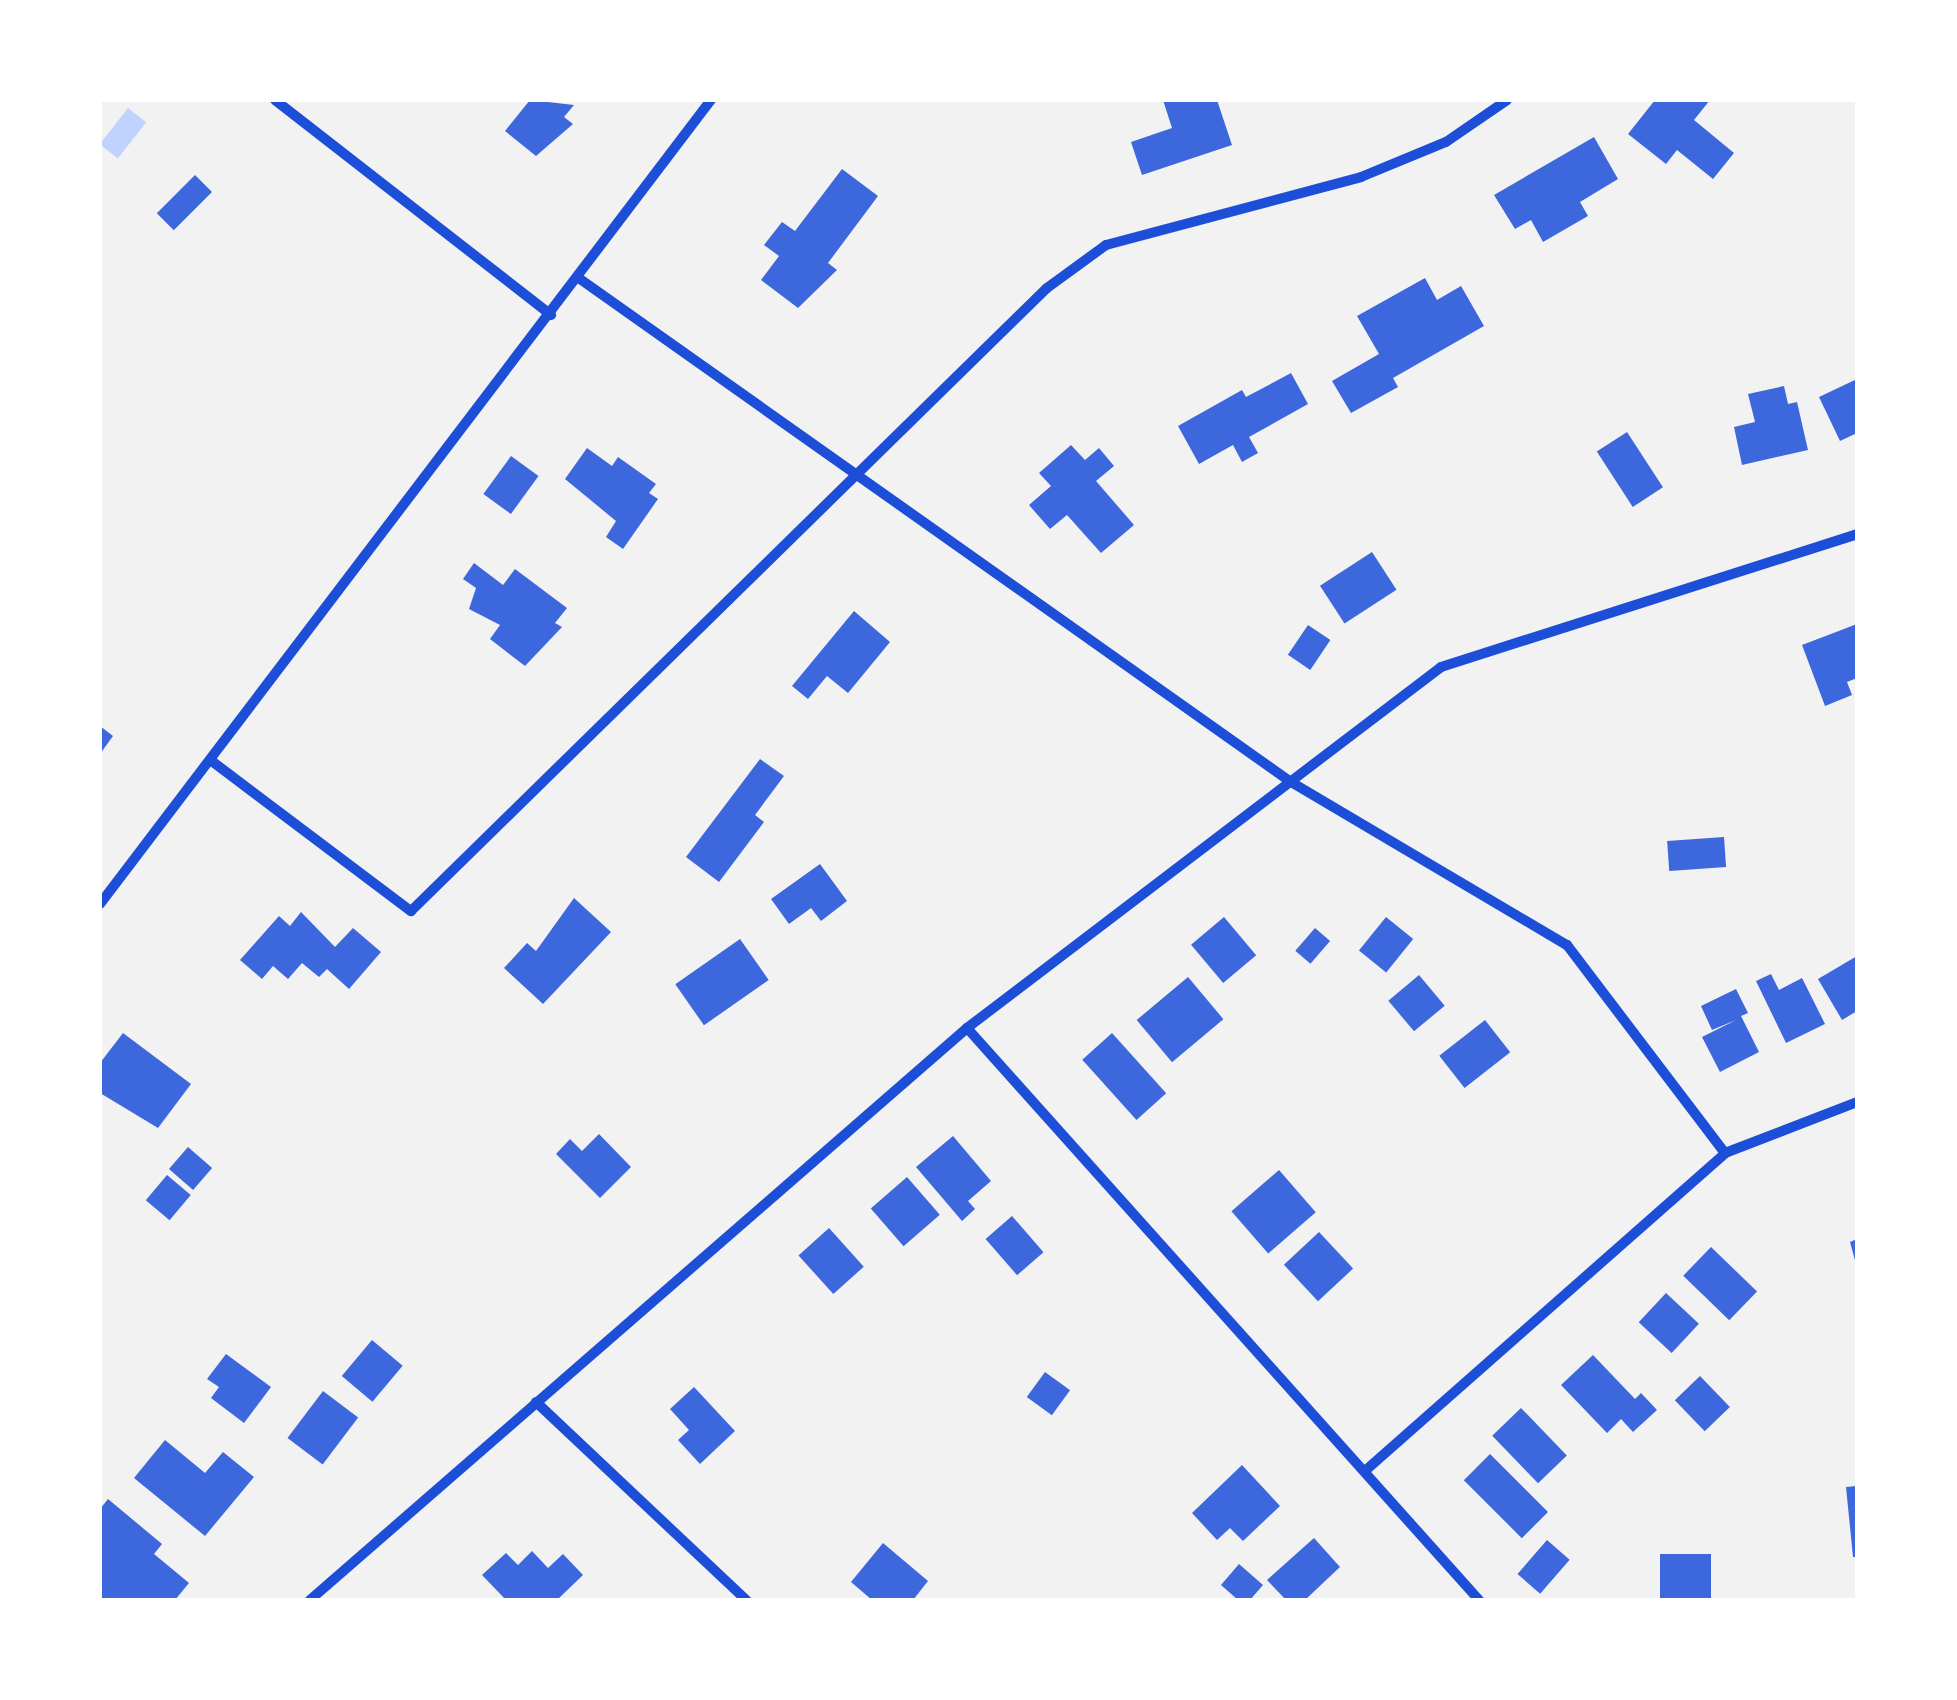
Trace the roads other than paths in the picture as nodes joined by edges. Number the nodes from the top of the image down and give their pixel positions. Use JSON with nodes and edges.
{"nodes":[{"id":1,"x":275,"y":100,"type":"edge"},
{"id":2,"x":710,"y":100,"type":"edge"},
{"id":3,"x":1507,"y":100,"type":"edge"},
{"id":4,"x":580,"y":279,"type":"junction"},
{"id":5,"x":551,"y":314,"type":"junction"},
{"id":6,"x":856,"y":477,"type":"junction"},
{"id":7,"x":1857,"y":534,"type":"edge"},
{"id":8,"x":213,"y":762,"type":"junction"},
{"id":9,"x":1292,"y":782,"type":"junction"},
{"id":10,"x":100,"y":904,"type":"edge"},
{"id":11,"x":967,"y":1028,"type":"junction"},
{"id":12,"x":1857,"y":1102,"type":"edge"},
{"id":13,"x":1725,"y":1154,"type":"junction"},
{"id":14,"x":536,"y":1402,"type":"junction"},
{"id":15,"x":1366,"y":1470,"type":"junction"},
{"id":16,"x":310,"y":1600,"type":"edge"},
{"id":17,"x":746,"y":1600,"type":"edge"},
{"id":18,"x":1479,"y":1600,"type":"edge"}],
"edges":[{"from":1,"to":5,"type":"street"},
{"from":2,"to":4,"type":"street"},
{"from":3,"to":6,"type":"street"},
{"from":4,"to":5,"type":"street"},
{"from":4,"to":6,"type":"street"},
{"from":5,"to":8,"type":"street"},
{"from":6,"to":8,"type":"street"},
{"from":6,"to":9,"type":"street"},
{"from":7,"to":9,"type":"street"},
{"from":8,"to":10,"type":"street"},
{"from":9,"to":11,"type":"street"},
{"from":9,"to":13,"type":"street"},
{"from":11,"to":14,"type":"street"},
{"from":11,"to":15,"type":"street"},
{"from":12,"to":13,"type":"street"},
{"from":13,"to":15,"type":"street"},
{"from":14,"to":16,"type":"street"},
{"from":14,"to":17,"type":"street"},
{"from":15,"to":18,"type":"street"}]}
